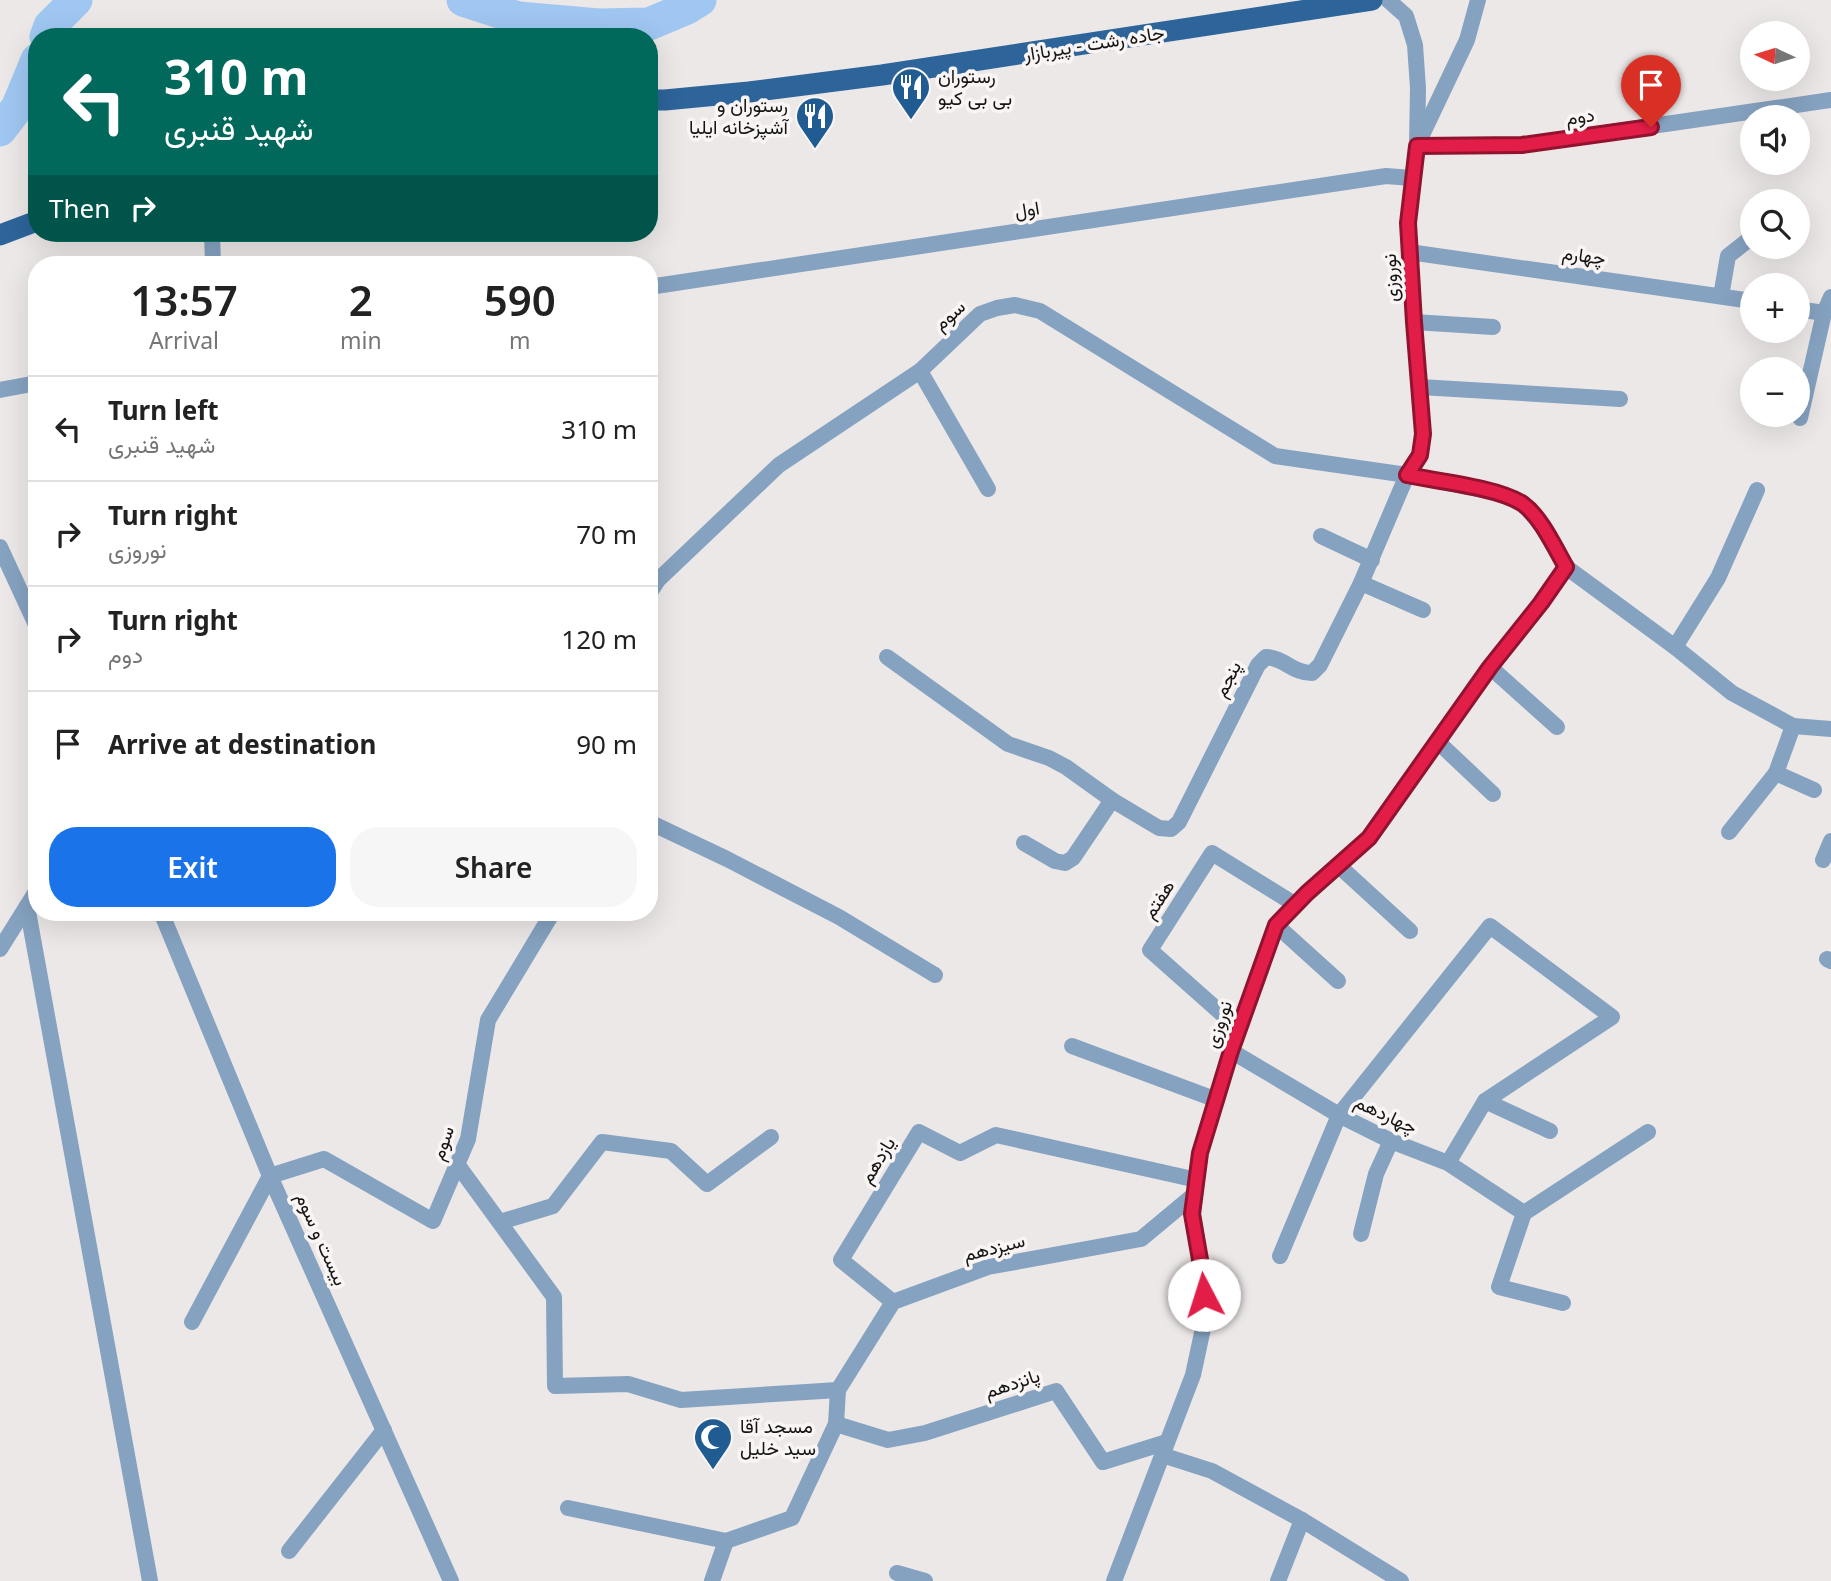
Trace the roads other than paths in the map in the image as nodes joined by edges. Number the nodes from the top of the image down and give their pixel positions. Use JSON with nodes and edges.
{"nodes":[{"id":1,"x":1372,"y":0,"type":"edge"},
{"id":2,"x":1388,"y":0,"type":"edge"},
{"id":3,"x":1478,"y":0,"type":"edge"},
{"id":4,"x":658,"y":100,"type":"edge"},
{"id":5,"x":1831,"y":100,"type":"edge"},
{"id":6,"x":1417,"y":146,"type":"junction"},
{"id":7,"x":1412,"y":178,"type":"junction"},
{"id":8,"x":28,"y":224,"type":"edge"},
{"id":9,"x":0,"y":235,"type":"edge"},
{"id":10,"x":1740,"y":246,"type":"edge"},
{"id":11,"x":1409,"y":253,"type":"junction"},
{"id":12,"x":658,"y":286,"type":"edge"},
{"id":13,"x":1721,"y":296,"type":"junction"},
{"id":14,"x":1831,"y":297,"type":"edge"},
{"id":15,"x":1740,"y":299,"type":"edge"},
{"id":16,"x":1810,"y":311,"type":"edge"},
{"id":17,"x":1824,"y":313,"type":"junction"},
{"id":18,"x":1414,"y":322,"type":"junction"},
{"id":19,"x":1493,"y":327,"type":"dead end"},
{"id":20,"x":920,"y":371,"type":"junction"},
{"id":21,"x":1810,"y":374,"type":"edge"},
{"id":22,"x":28,"y":385,"type":"edge"},
{"id":23,"x":1420,"y":387,"type":"junction"},
{"id":24,"x":0,"y":390,"type":"edge"},
{"id":25,"x":1620,"y":399,"type":"dead end"},
{"id":26,"x":1407,"y":475,"type":"junction"},
{"id":27,"x":988,"y":489,"type":"dead end"},
{"id":28,"x":1757,"y":490,"type":"dead end"},
{"id":29,"x":1321,"y":536,"type":"dead end"},
{"id":30,"x":0,"y":547,"type":"edge"},
{"id":31,"x":1372,"y":559,"type":"junction"},
{"id":32,"x":1566,"y":567,"type":"junction"},
{"id":33,"x":658,"y":580,"type":"edge"},
{"id":34,"x":1361,"y":583,"type":"junction"},
{"id":35,"x":28,"y":608,"type":"edge"},
{"id":36,"x":1423,"y":610,"type":"dead end"},
{"id":37,"x":1675,"y":647,"type":"junction"},
{"id":38,"x":887,"y":657,"type":"dead end"},
{"id":39,"x":1490,"y":667,"type":"junction"},
{"id":40,"x":1793,"y":726,"type":"junction"},
{"id":41,"x":1557,"y":727,"type":"dead end"},
{"id":42,"x":1831,"y":729,"type":"edge"},
{"id":43,"x":1438,"y":742,"type":"junction"},
{"id":44,"x":1776,"y":773,"type":"junction"},
{"id":45,"x":1814,"y":790,"type":"dead end"},
{"id":46,"x":1493,"y":794,"type":"dead end"},
{"id":47,"x":1112,"y":800,"type":"junction"},
{"id":48,"x":658,"y":826,"type":"edge"},
{"id":49,"x":1729,"y":832,"type":"dead end"},
{"id":50,"x":1831,"y":841,"type":"edge"},
{"id":51,"x":1024,"y":844,"type":"dead end"},
{"id":52,"x":1823,"y":860,"type":"dead end"},
{"id":53,"x":1339,"y":866,"type":"junction"},
{"id":54,"x":1296,"y":905,"type":"junction"},
{"id":55,"x":27,"y":906,"type":"joint"},
{"id":56,"x":28,"y":911,"type":"edge"},
{"id":57,"x":30,"y":921,"type":"edge"},
{"id":58,"x":165,"y":921,"type":"edge"},
{"id":59,"x":547,"y":921,"type":"edge"},
{"id":60,"x":1276,"y":925,"type":"junction"},
{"id":61,"x":1410,"y":931,"type":"dead end"},
{"id":62,"x":0,"y":949,"type":"edge"},
{"id":63,"x":935,"y":975,"type":"dead end"},
{"id":64,"x":1339,"y":981,"type":"dead end"},
{"id":65,"x":1239,"y":1029,"type":"junction"},
{"id":66,"x":1072,"y":1046,"type":"dead end"},
{"id":67,"x":1231,"y":1051,"type":"junction"},
{"id":68,"x":1217,"y":1100,"type":"junction"},
{"id":69,"x":1485,"y":1101,"type":"junction"},
{"id":70,"x":1339,"y":1115,"type":"junction"},
{"id":71,"x":1550,"y":1131,"type":"dead end"},
{"id":72,"x":1648,"y":1132,"type":"dead end"},
{"id":73,"x":771,"y":1137,"type":"dead end"},
{"id":74,"x":1391,"y":1141,"type":"junction"},
{"id":75,"x":1448,"y":1163,"type":"junction"},
{"id":76,"x":457,"y":1164,"type":"junction"},
{"id":77,"x":270,"y":1175,"type":"junction"},
{"id":78,"x":1196,"y":1187,"type":"junction"},
{"id":79,"x":1524,"y":1213,"type":"junction"},
{"id":80,"x":500,"y":1222,"type":"junction"},
{"id":81,"x":1361,"y":1234,"type":"dead end"},
{"id":82,"x":1280,"y":1256,"type":"dead end"},
{"id":83,"x":893,"y":1302,"type":"junction"},
{"id":84,"x":1563,"y":1303,"type":"dead end"},
{"id":85,"x":192,"y":1322,"type":"dead end"},
{"id":86,"x":838,"y":1390,"type":"junction"},
{"id":87,"x":835,"y":1424,"type":"junction"},
{"id":88,"x":384,"y":1430,"type":"junction"},
{"id":89,"x":1164,"y":1449,"type":"junction"},
{"id":90,"x":568,"y":1508,"type":"dead end"},
{"id":91,"x":1302,"y":1520,"type":"junction"},
{"id":92,"x":726,"y":1541,"type":"junction"},
{"id":93,"x":289,"y":1551,"type":"dead end"},
{"id":94,"x":897,"y":1573,"type":"dead end"},
{"id":95,"x":150,"y":1581,"type":"edge"},
{"id":96,"x":451,"y":1581,"type":"edge"},
{"id":97,"x":712,"y":1581,"type":"edge"},
{"id":98,"x":925,"y":1581,"type":"edge"},
{"id":99,"x":1114,"y":1581,"type":"edge"},
{"id":100,"x":1278,"y":1581,"type":"edge"},
{"id":101,"x":1401,"y":1581,"type":"edge"}],
"edges":[{"from":1,"to":4,"type":"main road","name":"جاده رشت - پیربازار"},
{"from":2,"to":6,"type":"street","name":"نوروزی"},
{"from":3,"to":6,"type":"street"},
{"from":5,"to":6,"type":"street","name":"دوم"},
{"from":6,"to":7,"type":"street","name":"نوروزی"},
{"from":7,"to":11,"type":"street","name":"نوروزی"},
{"from":7,"to":12,"type":"street","name":"اول"},
{"from":8,"to":9,"type":"main road"},
{"from":10,"to":13,"type":"street"},
{"from":11,"to":13,"type":"street","name":"چهارم"},
{"from":11,"to":18,"type":"street","name":"نوروزی"},
{"from":13,"to":15,"type":"street","name":"چهارم"},
{"from":14,"to":17,"type":"street"},
{"from":16,"to":17,"type":"street"},
{"from":17,"to":21,"type":"street"},
{"from":18,"to":19,"type":"street"},
{"from":18,"to":23,"type":"street","name":"نوروزی"},
{"from":20,"to":26,"type":"street","name":"سوم"},
{"from":20,"to":27,"type":"street"},
{"from":20,"to":33,"type":"street","name":"سوم"},
{"from":22,"to":24,"type":"street"},
{"from":23,"to":25,"type":"street"},
{"from":23,"to":26,"type":"street","name":"نوروزی"},
{"from":26,"to":31,"type":"street","name":"پنجم"},
{"from":26,"to":32,"type":"street","name":"سوم"},
{"from":28,"to":37,"type":"street"},
{"from":29,"to":31,"type":"street"},
{"from":30,"to":35,"type":"street"},
{"from":31,"to":34,"type":"street","name":"پنجم"},
{"from":32,"to":37,"type":"street"},
{"from":32,"to":39,"type":"street","name":"نوروزی"},
{"from":34,"to":36,"type":"street"},
{"from":34,"to":47,"type":"street","name":"پنجم"},
{"from":37,"to":40,"type":"street"},
{"from":38,"to":47,"type":"street"},
{"from":39,"to":41,"type":"street"},
{"from":39,"to":43,"type":"street","name":"نوروزی"},
{"from":40,"to":42,"type":"street"},
{"from":40,"to":44,"type":"street"},
{"from":43,"to":46,"type":"street"},
{"from":43,"to":53,"type":"street","name":"نوروزی"},
{"from":44,"to":45,"type":"street"},
{"from":44,"to":49,"type":"street"},
{"from":47,"to":51,"type":"street"},
{"from":48,"to":63,"type":"street"},
{"from":50,"to":52,"type":"street"},
{"from":53,"to":54,"type":"street","name":"نوروزی"},
{"from":53,"to":61,"type":"street"},
{"from":54,"to":60,"type":"street","name":"نوروزی"},
{"from":54,"to":65,"type":"street","name":"هفتم"},
{"from":55,"to":56,"type":"street"},
{"from":55,"to":62,"type":"street"},
{"from":57,"to":95,"type":"street"},
{"from":58,"to":77,"type":"street","name":"بیست و سوم"},
{"from":59,"to":76,"type":"street","name":"سوم"},
{"from":60,"to":64,"type":"street"},
{"from":60,"to":65,"type":"street","name":"نوروزی"},
{"from":65,"to":67,"type":"street","name":"نوروزی"},
{"from":66,"to":68,"type":"street"},
{"from":67,"to":68,"type":"street","name":"نوروزی"},
{"from":67,"to":70,"type":"street","name":"چهاردهم"},
{"from":68,"to":78,"type":"street","name":"نوروزی"},
{"from":69,"to":70,"type":"street"},
{"from":69,"to":71,"type":"street"},
{"from":69,"to":75,"type":"street"},
{"from":70,"to":74,"type":"street","name":"چهاردهم"},
{"from":70,"to":82,"type":"street"},
{"from":72,"to":79,"type":"street"},
{"from":73,"to":80,"type":"street"},
{"from":74,"to":75,"type":"street","name":"چهاردهم"},
{"from":74,"to":81,"type":"street"},
{"from":75,"to":79,"type":"street","name":"چهاردهم"},
{"from":76,"to":77,"type":"street","name":"سوم"},
{"from":76,"to":80,"type":"street"},
{"from":77,"to":85,"type":"street"},
{"from":77,"to":88,"type":"street","name":"بیست و سوم"},
{"from":78,"to":83,"type":"street","name":"سیزدهم"},
{"from":78,"to":83,"type":"street","name":"یازدهم"},
{"from":78,"to":89,"type":"street","name":"نوروزی"},
{"from":79,"to":84,"type":"street"},
{"from":80,"to":86,"type":"street"},
{"from":83,"to":86,"type":"street"},
{"from":86,"to":87,"type":"street"},
{"from":87,"to":89,"type":"street","name":"پانزدهم"},
{"from":87,"to":92,"type":"street"},
{"from":88,"to":93,"type":"street"},
{"from":88,"to":96,"type":"street","name":"بیست و سوم"},
{"from":89,"to":91,"type":"street"},
{"from":89,"to":99,"type":"street","name":"نوروزی"},
{"from":90,"to":92,"type":"street"},
{"from":91,"to":100,"type":"street"},
{"from":91,"to":101,"type":"street"},
{"from":92,"to":97,"type":"street"},
{"from":94,"to":98,"type":"street"}]}
